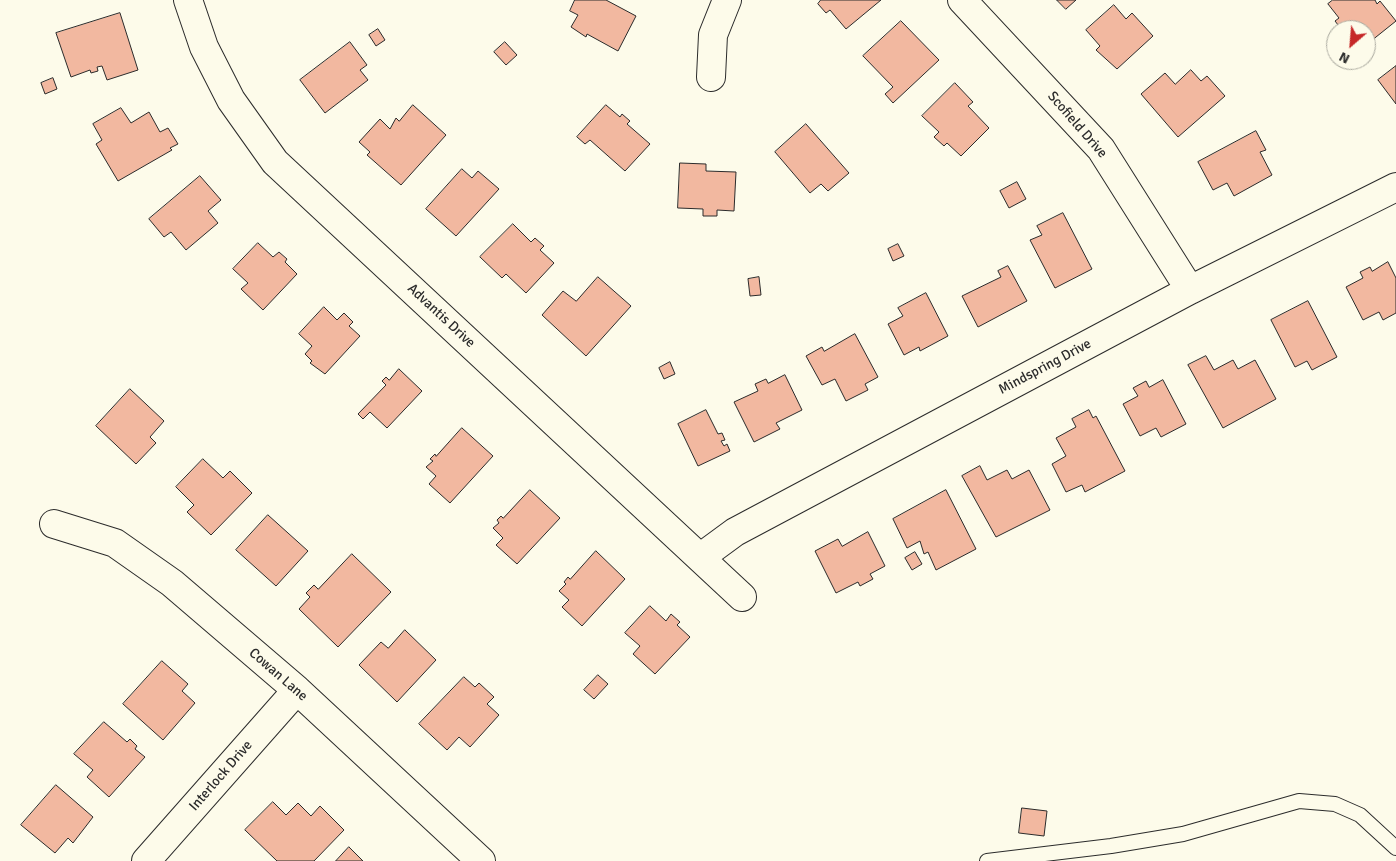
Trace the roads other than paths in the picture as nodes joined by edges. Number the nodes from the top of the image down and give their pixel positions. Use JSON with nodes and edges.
{"nodes":[{"id":1,"x":188,"y":0,"type":"edge"},
{"id":2,"x":727,"y":0,"type":"edge"},
{"id":3,"x":962,"y":0,"type":"edge"},
{"id":4,"x":711,"y":77,"type":"dead end"},
{"id":5,"x":1396,"y":187,"type":"edge"},
{"id":6,"x":1190,"y":290,"type":"junction"},
{"id":7,"x":54,"y":524,"type":"dead end"},
{"id":8,"x":701,"y":558,"type":"junction"},
{"id":9,"x":742,"y":597,"type":"dead end"},
{"id":10,"x":297,"y":690,"type":"junction"},
{"id":11,"x":1396,"y":848,"type":"edge"},
{"id":12,"x":146,"y":861,"type":"edge"},
{"id":13,"x":480,"y":861,"type":"edge"},
{"id":14,"x":987,"y":861,"type":"edge"}],
"edges":[{"from":1,"to":8,"type":"street","name":"Advantis Drive"},
{"from":2,"to":4,"type":"street"},
{"from":3,"to":6,"type":"street","name":"Scofield Drive"},
{"from":5,"to":6,"type":"street","name":"Mindspring Drive"},
{"from":6,"to":8,"type":"street","name":"Mindspring Drive"},
{"from":7,"to":10,"type":"street","name":"Cowan Lane"},
{"from":8,"to":9,"type":"street","name":"Advantis Drive"},
{"from":10,"to":12,"type":"street","name":"Interlock Drive"},
{"from":10,"to":13,"type":"street","name":"Cowan Lane"},
{"from":11,"to":14,"type":"lane"}]}
